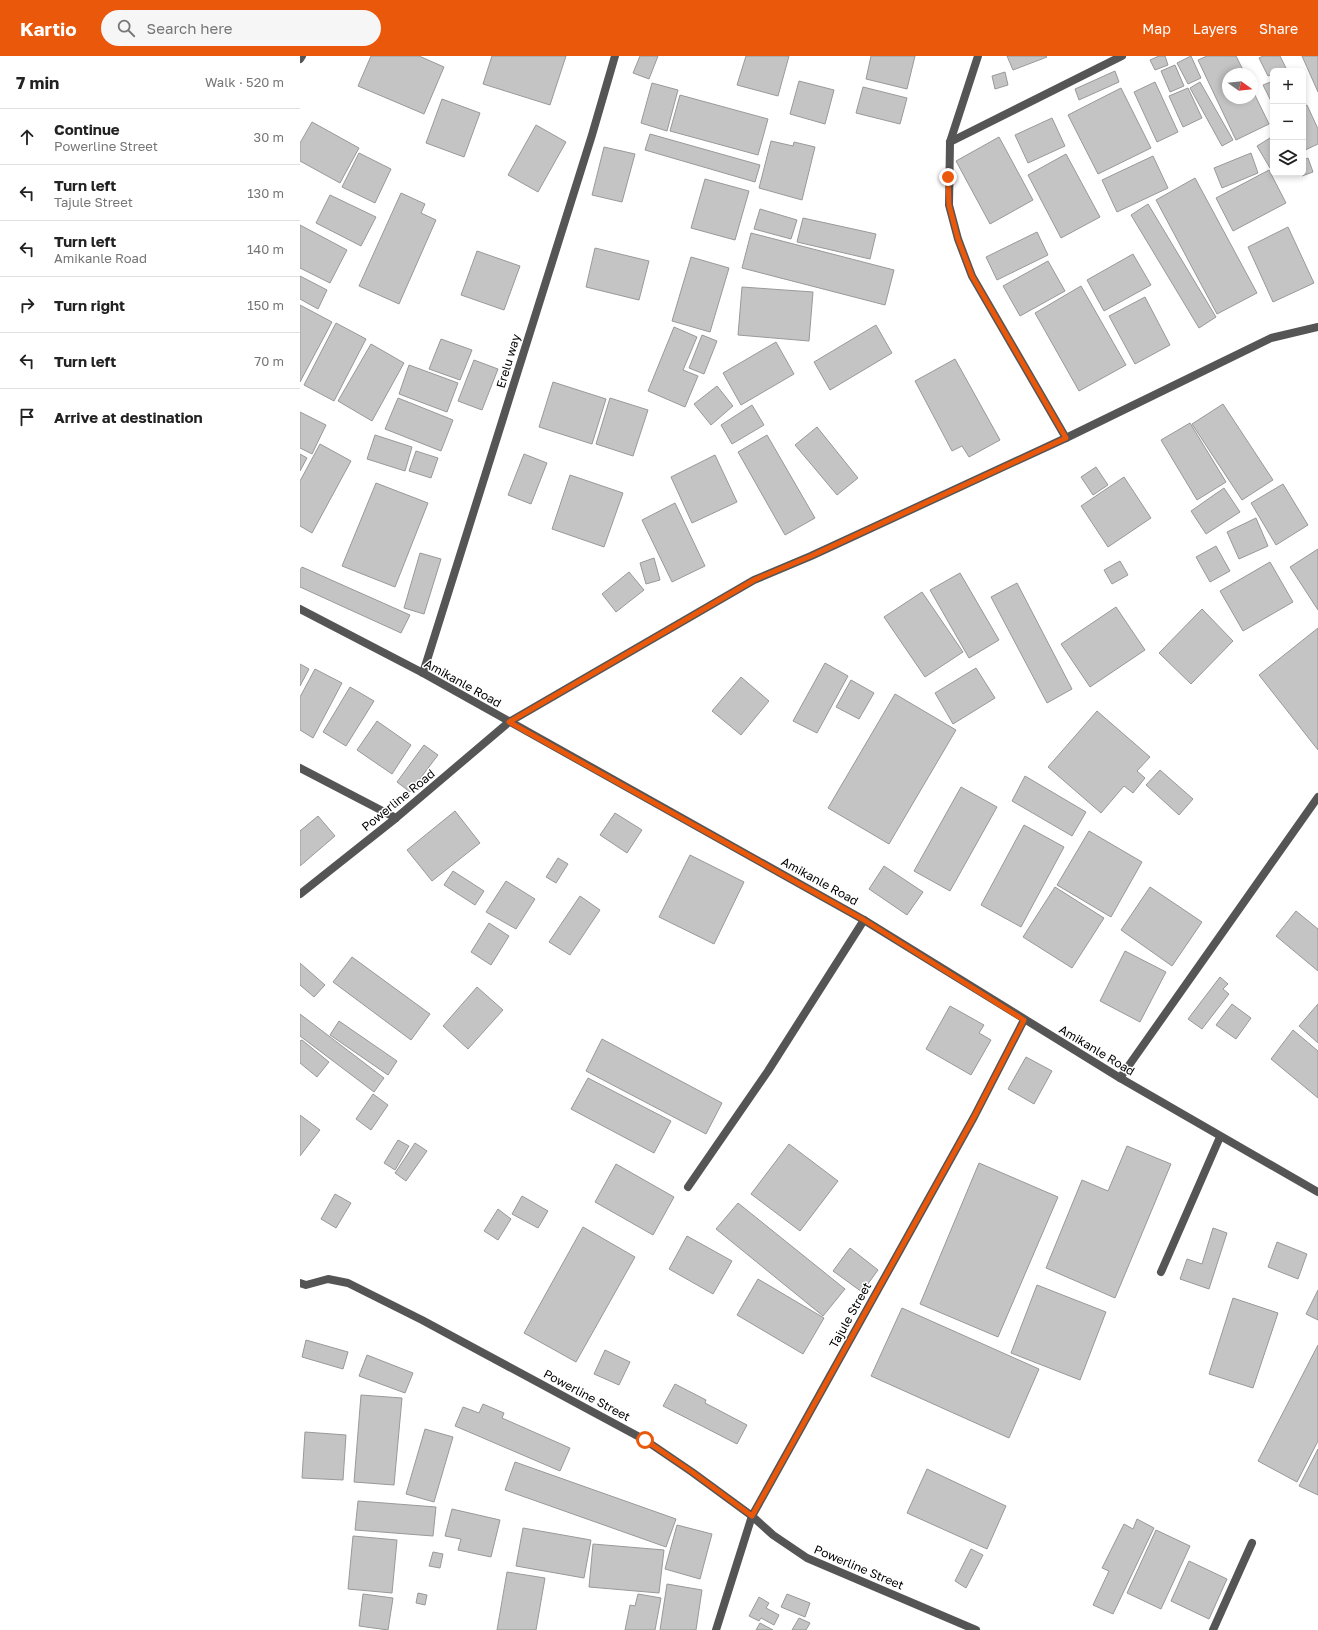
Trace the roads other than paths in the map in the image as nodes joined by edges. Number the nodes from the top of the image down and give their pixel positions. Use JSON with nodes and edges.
{"nodes":[{"id":1,"x":302,"y":56,"type":"edge"},
{"id":2,"x":615,"y":56,"type":"edge"},
{"id":3,"x":978,"y":56,"type":"edge"},
{"id":4,"x":1122,"y":56,"type":"edge"},
{"id":5,"x":300,"y":59,"type":"edge"},
{"id":6,"x":950,"y":142,"type":"junction"},
{"id":7,"x":1318,"y":327,"type":"edge"},
{"id":8,"x":1066,"y":438,"type":"junction"},
{"id":9,"x":300,"y":609,"type":"edge"},
{"id":10,"x":423,"y":674,"type":"junction"},
{"id":11,"x":509,"y":722,"type":"junction"},
{"id":12,"x":300,"y":768,"type":"edge"},
{"id":13,"x":1318,"y":797,"type":"edge"},
{"id":14,"x":396,"y":818,"type":"junction"},
{"id":15,"x":300,"y":894,"type":"edge"},
{"id":16,"x":864,"y":920,"type":"junction"},
{"id":17,"x":1024,"y":1020,"type":"junction"},
{"id":18,"x":1120,"y":1078,"type":"junction"},
{"id":19,"x":1220,"y":1137,"type":"junction"},
{"id":20,"x":688,"y":1187,"type":"dead end"},
{"id":21,"x":1318,"y":1192,"type":"edge"},
{"id":22,"x":1161,"y":1272,"type":"dead end"},
{"id":23,"x":300,"y":1283,"type":"edge"},
{"id":24,"x":752,"y":1516,"type":"junction"},
{"id":25,"x":1252,"y":1543,"type":"dead end"},
{"id":26,"x":716,"y":1630,"type":"edge"},
{"id":27,"x":976,"y":1630,"type":"edge"},
{"id":28,"x":1213,"y":1630,"type":"edge"}],
"edges":[{"from":1,"to":5,"type":"street"},
{"from":2,"to":10,"type":"street","name":"Erelu way"},
{"from":3,"to":6,"type":"street"},
{"from":4,"to":6,"type":"street"},
{"from":6,"to":8,"type":"street"},
{"from":7,"to":8,"type":"street","name":"Powerline Road"},
{"from":8,"to":11,"type":"street","name":"Powerline Road"},
{"from":9,"to":10,"type":"street","name":"Amikanle Road"},
{"from":10,"to":11,"type":"street","name":"Amikanle Road"},
{"from":11,"to":14,"type":"street","name":"Powerline Road"},
{"from":11,"to":16,"type":"street","name":"Amikanle Road"},
{"from":12,"to":14,"type":"street"},
{"from":13,"to":18,"type":"street"},
{"from":14,"to":15,"type":"street","name":"Powerline Road"},
{"from":16,"to":17,"type":"street","name":"Amikanle Road"},
{"from":16,"to":20,"type":"street"},
{"from":17,"to":18,"type":"street","name":"Amikanle Road"},
{"from":17,"to":24,"type":"street","name":"Tajule Street"},
{"from":18,"to":19,"type":"street","name":"Amikanle Road"},
{"from":19,"to":21,"type":"street","name":"Amikanle Road"},
{"from":19,"to":22,"type":"street"},
{"from":23,"to":24,"type":"street","name":"Powerline Street"},
{"from":24,"to":26,"type":"street","name":"Tajule Street"},
{"from":24,"to":27,"type":"street","name":"Powerline Street"},
{"from":25,"to":28,"type":"street"}]}
